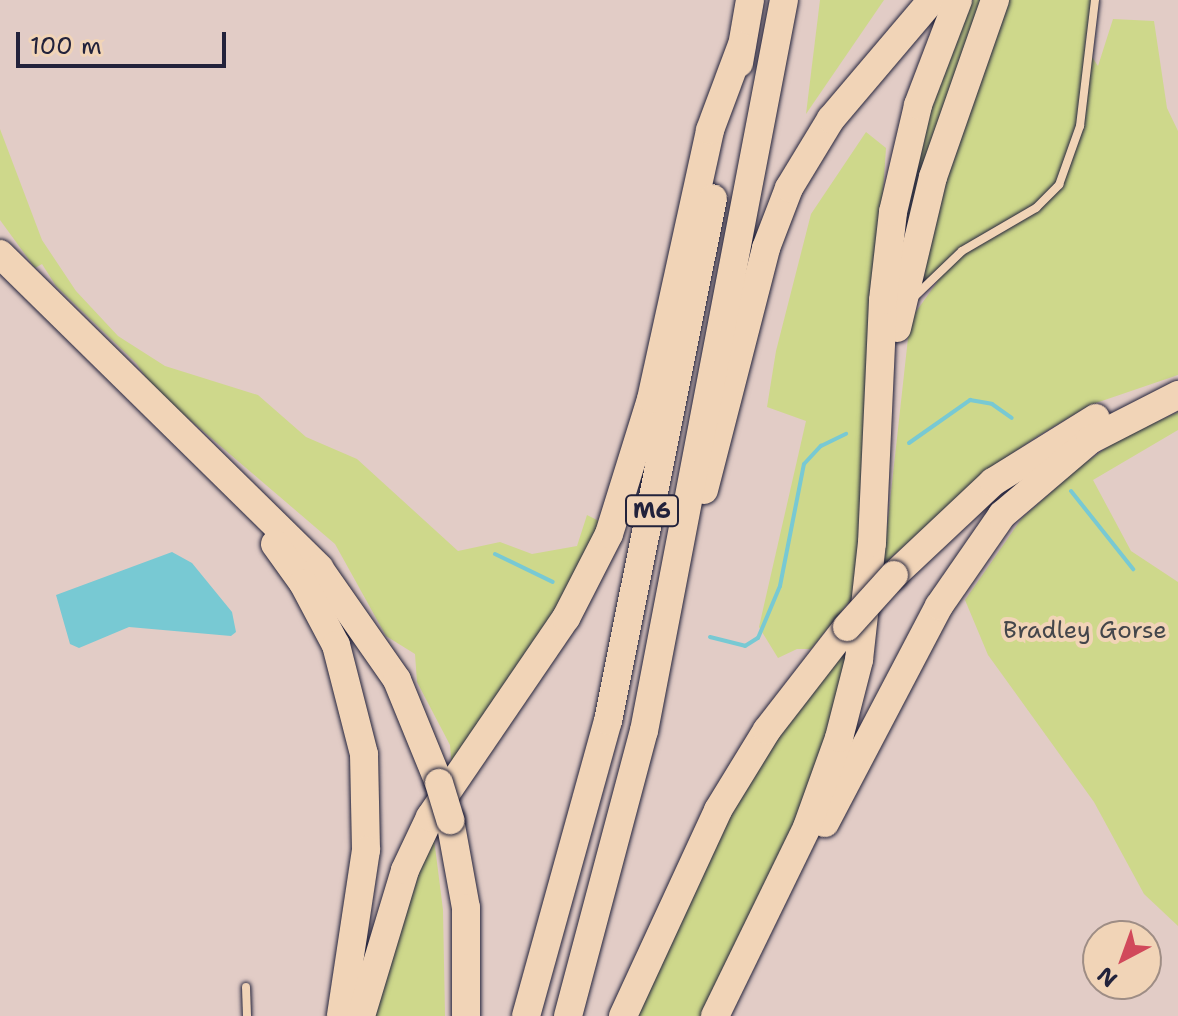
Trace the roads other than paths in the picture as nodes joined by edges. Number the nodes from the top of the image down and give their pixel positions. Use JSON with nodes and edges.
{"nodes":[{"id":1,"x":750,"y":0,"type":"edge"},
{"id":2,"x":784,"y":0,"type":"edge"},
{"id":3,"x":932,"y":0,"type":"edge"},
{"id":4,"x":958,"y":0,"type":"edge"},
{"id":5,"x":995,"y":0,"type":"edge"},
{"id":6,"x":1095,"y":0,"type":"edge"},
{"id":7,"x":741,"y":47,"type":"junction"},
{"id":8,"x":0,"y":254,"type":"edge"},
{"id":9,"x":901,"y":305,"type":"junction"},
{"id":10,"x":1178,"y":386,"type":"edge"},
{"id":11,"x":1178,"y":395,"type":"edge"},
{"id":12,"x":179,"y":429,"type":"junction"},
{"id":13,"x":876,"y":470,"type":"junction"},
{"id":14,"x":683,"y":538,"type":"junction"},
{"id":15,"x":743,"y":961,"type":"junction"},
{"id":16,"x":246,"y":987,"type":"dead end"},
{"id":17,"x":247,"y":1016,"type":"edge"},
{"id":18,"x":341,"y":1016,"type":"edge"},
{"id":19,"x":361,"y":1016,"type":"edge"},
{"id":20,"x":466,"y":1016,"type":"edge"},
{"id":21,"x":526,"y":1016,"type":"edge"},
{"id":22,"x":568,"y":1016,"type":"edge"},
{"id":23,"x":623,"y":1016,"type":"edge"},
{"id":24,"x":715,"y":1016,"type":"edge"}],
"edges":[{"from":1,"to":7,"type":"highway","number":"M6"},
{"from":2,"to":14,"type":"highway","number":"M6"},
{"from":3,"to":14,"type":"highway"},
{"from":4,"to":13,"type":"highway"},
{"from":5,"to":9,"type":"highway"},
{"from":6,"to":9,"type":"lane"},
{"from":7,"to":19,"type":"highway"},
{"from":7,"to":21,"type":"highway","number":"M6"},
{"from":8,"to":12,"type":"highway"},
{"from":9,"to":13,"type":"highway"},
{"from":10,"to":23,"type":"highway","bridge":true},
{"from":11,"to":15,"type":"highway"},
{"from":12,"to":18,"type":"highway"},
{"from":12,"to":20,"type":"highway","bridge":true},
{"from":13,"to":15,"type":"highway"},
{"from":14,"to":22,"type":"highway","number":"M6"},
{"from":15,"to":24,"type":"highway"},
{"from":16,"to":17,"type":"lane"}]}
